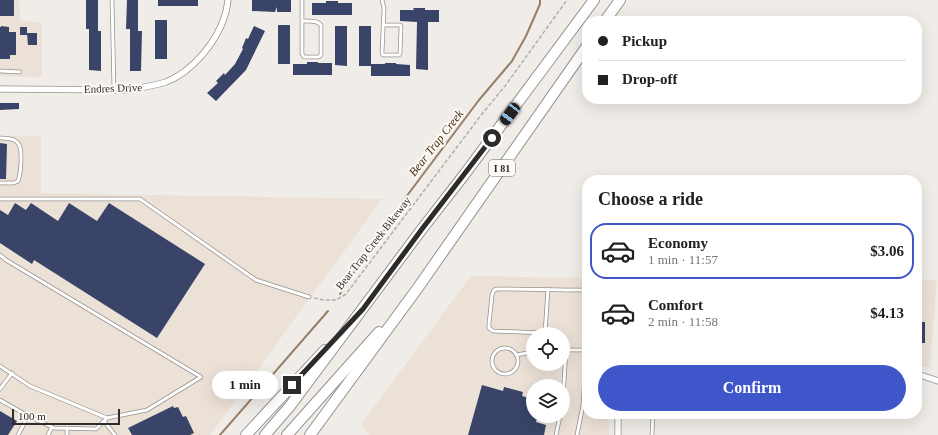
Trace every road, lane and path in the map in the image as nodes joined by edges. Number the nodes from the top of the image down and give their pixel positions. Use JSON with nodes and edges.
{"nodes":[{"id":1,"x":112,"y":0,"type":"edge"},
{"id":2,"x":228,"y":0,"type":"edge"},
{"id":3,"x":302,"y":0,"type":"edge"},
{"id":4,"x":382,"y":0,"type":"edge"},
{"id":5,"x":567,"y":0,"type":"edge"},
{"id":6,"x":594,"y":0,"type":"edge"},
{"id":7,"x":620,"y":0,"type":"edge"},
{"id":8,"x":582,"y":16,"type":"edge"},
{"id":9,"x":582,"y":16,"type":"edge"},
{"id":10,"x":609,"y":16,"type":"edge"},
{"id":11,"x":302,"y":21,"type":"junction"},
{"id":12,"x":384,"y":25,"type":"junction"},
{"id":13,"x":582,"y":53,"type":"edge"},
{"id":14,"x":0,"y":71,"type":"edge"},
{"id":15,"x":20,"y":72,"type":"dead end"},
{"id":16,"x":0,"y":89,"type":"edge"},
{"id":17,"x":114,"y":90,"type":"junction"},
{"id":18,"x":0,"y":138,"type":"edge"},
{"id":19,"x":0,"y":184,"type":"edge"},
{"id":20,"x":0,"y":199,"type":"edge"},
{"id":21,"x":0,"y":255,"type":"edge"},
{"id":22,"x":416,"y":289,"type":"junction"},
{"id":23,"x":548,"y":290,"type":"junction"},
{"id":24,"x":582,"y":290,"type":"edge"},
{"id":25,"x":309,"y":297,"type":"joint"},
{"id":26,"x":363,"y":309,"type":"junction"},
{"id":27,"x":545,"y":327,"type":"edge"},
{"id":28,"x":526,"y":333,"type":"edge"},
{"id":29,"x":570,"y":350,"type":"edge"},
{"id":30,"x":582,"y":350,"type":"edge"},
{"id":31,"x":526,"y":353,"type":"edge"},
{"id":32,"x":516,"y":355,"type":"junction"},
{"id":33,"x":0,"y":366,"type":"edge"},
{"id":34,"x":12,"y":373,"type":"junction"},
{"id":35,"x":922,"y":376,"type":"edge"},
{"id":36,"x":938,"y":381,"type":"edge"},
{"id":37,"x":0,"y":389,"type":"edge"},
{"id":38,"x":0,"y":400,"type":"edge"},
{"id":39,"x":582,"y":410,"type":"edge"},
{"id":40,"x":28,"y":416,"type":"junction"},
{"id":41,"x":618,"y":419,"type":"edge"},
{"id":42,"x":653,"y":419,"type":"edge"},
{"id":43,"x":105,"y":420,"type":"junction"},
{"id":44,"x":559,"y":423,"type":"edge"},
{"id":45,"x":52,"y":427,"type":"junction"},
{"id":46,"x":67,"y":428,"type":"junction"},
{"id":47,"x":18,"y":435,"type":"edge"},
{"id":48,"x":48,"y":435,"type":"edge"},
{"id":49,"x":67,"y":435,"type":"edge"},
{"id":50,"x":115,"y":435,"type":"edge"},
{"id":51,"x":246,"y":435,"type":"edge"},
{"id":52,"x":265,"y":435,"type":"edge"},
{"id":53,"x":287,"y":435,"type":"edge"},
{"id":54,"x":310,"y":435,"type":"edge"},
{"id":55,"x":556,"y":435,"type":"edge"},
{"id":56,"x":577,"y":435,"type":"edge"},
{"id":57,"x":618,"y":435,"type":"edge"},
{"id":58,"x":652,"y":435,"type":"edge"}],
"edges":[{"from":1,"to":17,"type":"lane"},
{"from":2,"to":17,"type":"street","name":"Endres Drive"},
{"from":3,"to":11,"type":"lane"},
{"from":4,"to":12,"type":"lane"},
{"from":5,"to":25,"type":"path","name":"Bear Trap Creek Bikeway"},
{"from":6,"to":8,"type":"highway","number":"I 81"},
{"from":7,"to":10,"type":"highway"},
{"from":9,"to":26,"type":"highway","number":"I 81"},
{"from":11,"to":11,"type":"lane"},
{"from":12,"to":12,"type":"lane"},
{"from":13,"to":22,"type":"highway","number":"I 81"},
{"from":14,"to":15,"type":"lane"},
{"from":16,"to":17,"type":"street","name":"Endres Drive"},
{"from":18,"to":19,"type":"lane"},
{"from":20,"to":25,"type":"lane"},
{"from":21,"to":43,"type":"lane"},
{"from":22,"to":53,"type":"highway","number":"I 81"},
{"from":22,"to":54,"type":"highway"},
{"from":23,"to":24,"type":"lane"},
{"from":23,"to":27,"type":"lane"},
{"from":23,"to":28,"type":"lane"},
{"from":26,"to":51,"type":"highway"},
{"from":26,"to":52,"type":"highway","number":"I 81"},
{"from":29,"to":30,"type":"lane"},
{"from":31,"to":32,"type":"lane"},
{"from":32,"to":32,"type":"lane"},
{"from":33,"to":34,"type":"lane"},
{"from":34,"to":37,"type":"lane"},
{"from":34,"to":43,"type":"lane"},
{"from":35,"to":36,"type":"street"},
{"from":38,"to":40,"type":"lane"},
{"from":39,"to":56,"type":"lane"},
{"from":40,"to":45,"type":"lane"},
{"from":40,"to":47,"type":"lane"},
{"from":41,"to":57,"type":"street"},
{"from":42,"to":58,"type":"lane"},
{"from":43,"to":46,"type":"lane"},
{"from":43,"to":50,"type":"lane"},
{"from":44,"to":55,"type":"lane"},
{"from":45,"to":46,"type":"lane"},
{"from":45,"to":48,"type":"lane"},
{"from":46,"to":49,"type":"lane"}]}
